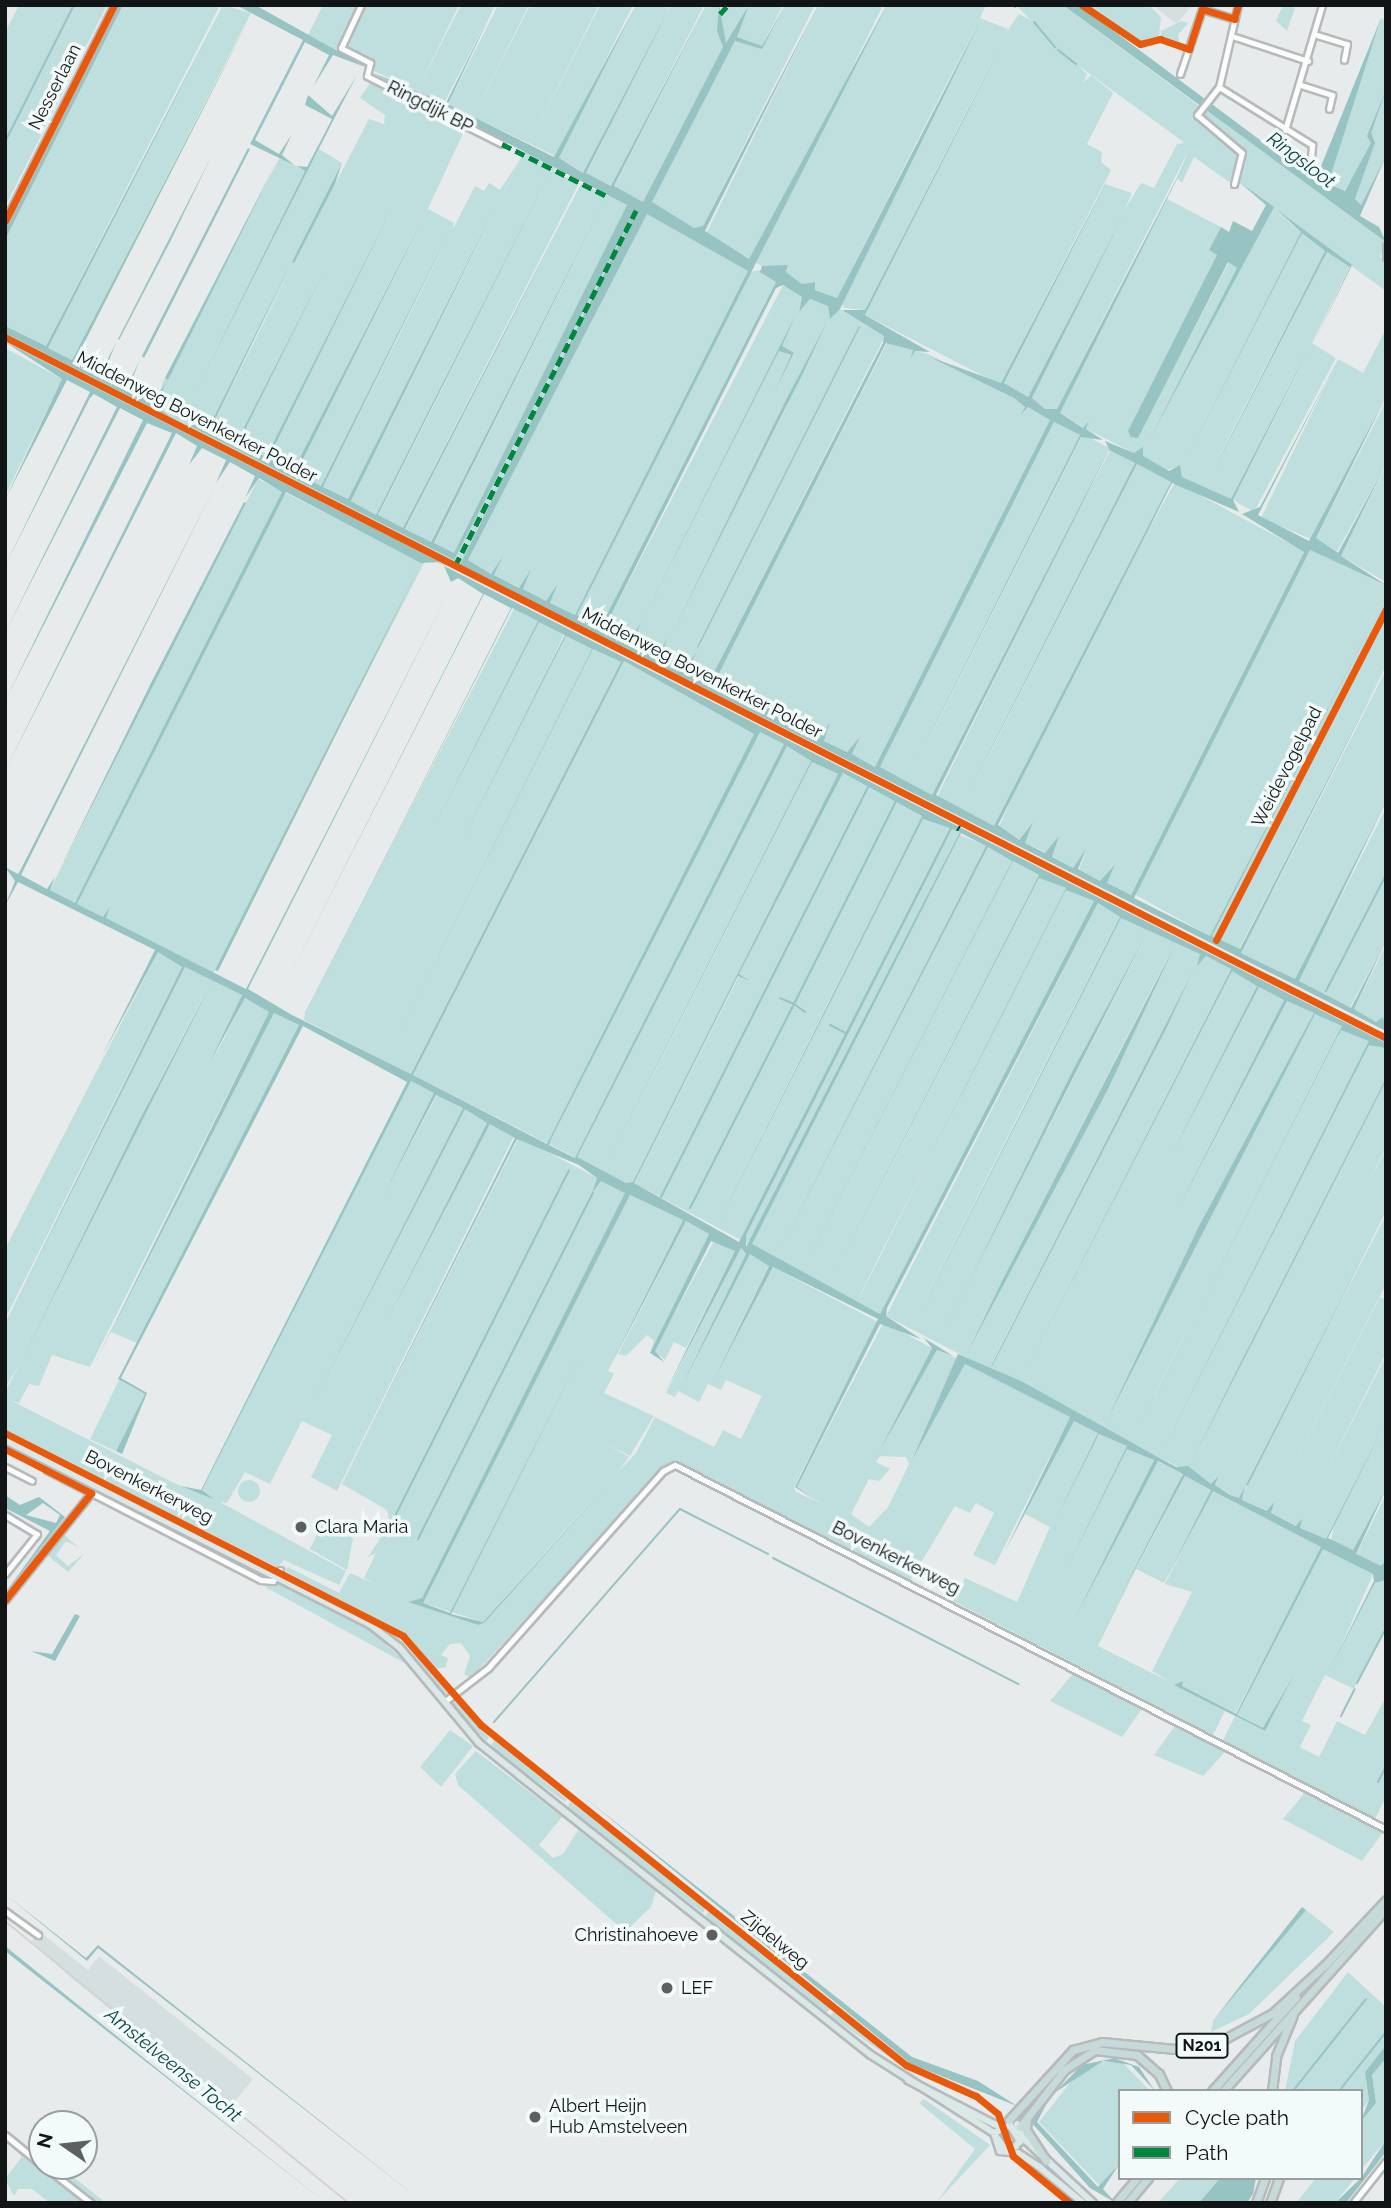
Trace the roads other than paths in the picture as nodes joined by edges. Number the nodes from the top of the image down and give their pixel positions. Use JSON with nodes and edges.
{"nodes":[{"id":1,"x":114,"y":5,"type":"edge"},
{"id":2,"x":361,"y":5,"type":"edge"},
{"id":3,"x":1238,"y":5,"type":"edge"},
{"id":4,"x":1322,"y":5,"type":"edge"},
{"id":5,"x":1234,"y":19,"type":"junction"},
{"id":6,"x":1317,"y":35,"type":"junction"},
{"id":7,"x":1235,"y":37,"type":"junction"},
{"id":8,"x":1344,"y":60,"type":"dead end"},
{"id":9,"x":1308,"y":61,"type":"junction"},
{"id":10,"x":1180,"y":74,"type":"dead end"},
{"id":11,"x":1301,"y":85,"type":"junction"},
{"id":12,"x":1219,"y":87,"type":"junction"},
{"id":13,"x":1329,"y":109,"type":"dead end"},
{"id":14,"x":1285,"y":130,"type":"junction"},
{"id":15,"x":502,"y":144,"type":"dead end"},
{"id":16,"x":1311,"y":159,"type":"dead end"},
{"id":17,"x":1234,"y":184,"type":"dead end"},
{"id":18,"x":5,"y":221,"type":"edge"},
{"id":19,"x":1386,"y":246,"type":"edge"},
{"id":20,"x":1384,"y":256,"type":"edge"},
{"id":21,"x":5,"y":1440,"type":"edge"},
{"id":22,"x":5,"y":1467,"type":"edge"},
{"id":23,"x":47,"y":1470,"type":"dead end"},
{"id":24,"x":32,"y":1481,"type":"dead end"},
{"id":25,"x":91,"y":1493,"type":"junction"},
{"id":26,"x":5,"y":1515,"type":"edge"},
{"id":27,"x":278,"y":1573,"type":"junction"},
{"id":28,"x":5,"y":1574,"type":"edge"},
{"id":29,"x":5,"y":1600,"type":"edge"},
{"id":30,"x":444,"y":1702,"type":"junction"},
{"id":31,"x":1386,"y":1829,"type":"edge"},
{"id":32,"x":1386,"y":1900,"type":"edge"},
{"id":33,"x":1386,"y":1909,"type":"edge"},
{"id":34,"x":5,"y":1910,"type":"edge"},
{"id":35,"x":38,"y":1935,"type":"dead end"},
{"id":36,"x":1327,"y":1967,"type":"junction"},
{"id":37,"x":906,"y":2080,"type":"junction"},
{"id":38,"x":1166,"y":2089,"type":"edge"},
{"id":39,"x":1214,"y":2089,"type":"edge"},
{"id":40,"x":1225,"y":2089,"type":"edge"},
{"id":41,"x":1272,"y":2089,"type":"edge"},
{"id":42,"x":1032,"y":2108,"type":"junction"},
{"id":43,"x":1013,"y":2123,"type":"junction"},
{"id":44,"x":1000,"y":2125,"type":"junction"},
{"id":45,"x":5,"y":2135,"type":"edge"},
{"id":46,"x":994,"y":2136,"type":"junction"},
{"id":47,"x":1021,"y":2140,"type":"junction"},
{"id":48,"x":1014,"y":2150,"type":"junction"},
{"id":49,"x":28,"y":2153,"type":"edge"},
{"id":50,"x":1386,"y":2161,"type":"edge"},
{"id":51,"x":1044,"y":2164,"type":"junction"},
{"id":52,"x":62,"y":2180,"type":"edge"},
{"id":53,"x":1134,"y":2180,"type":"edge"},
{"id":54,"x":1147,"y":2180,"type":"edge"},
{"id":55,"x":1264,"y":2180,"type":"edge"},
{"id":56,"x":1278,"y":2180,"type":"edge"},
{"id":57,"x":1121,"y":2201,"type":"edge"},
{"id":58,"x":91,"y":2203,"type":"edge"},
{"id":59,"x":1083,"y":2203,"type":"edge"},
{"id":60,"x":1093,"y":2203,"type":"edge"},
{"id":61,"x":1256,"y":2203,"type":"edge"},
{"id":62,"x":1270,"y":2203,"type":"edge"},
{"id":63,"x":1353,"y":2203,"type":"edge"}],
"edges":[{"from":1,"to":18,"type":"street","name":"Nesserlaan"},
{"from":2,"to":15,"type":"street","name":"Ringdijk BP"},
{"from":3,"to":5,"type":"street"},
{"from":4,"to":6,"type":"street"},
{"from":5,"to":7,"type":"street"},
{"from":5,"to":10,"type":"street"},
{"from":6,"to":8,"type":"street"},
{"from":6,"to":9,"type":"street"},
{"from":7,"to":9,"type":"street"},
{"from":7,"to":12,"type":"street"},
{"from":9,"to":11,"type":"street"},
{"from":11,"to":13,"type":"street"},
{"from":11,"to":14,"type":"street"},
{"from":12,"to":14,"type":"street"},
{"from":12,"to":17,"type":"street"},
{"from":14,"to":16,"type":"street"},
{"from":19,"to":20,"type":"street"},
{"from":21,"to":27,"type":"main road","name":"Bovenkerkerweg"},
{"from":22,"to":24,"type":"street"},
{"from":23,"to":25,"type":"street","name":"Bovenkerkerweg"},
{"from":25,"to":27,"type":"street","name":"Bovenkerkerweg"},
{"from":25,"to":29,"type":"street"},
{"from":26,"to":28,"type":"street"},
{"from":27,"to":30,"type":"main road","name":"Bovenkerkerweg"},
{"from":30,"to":31,"type":"street","name":"Bovenkerkerweg"},
{"from":30,"to":37,"type":"main road","name":"Zijdelweg"},
{"from":32,"to":36,"type":"highway","number":"N201"},
{"from":33,"to":36,"type":"highway","number":"N201"},
{"from":34,"to":35,"type":"street"},
{"from":36,"to":39,"type":"highway","number":"N201"},
{"from":36,"to":40,"type":"highway","number":"N201"},
{"from":36,"to":41,"type":"highway","number":"N201"},
{"from":36,"to":43,"type":"highway","number":"N201"},
{"from":37,"to":44,"type":"main road","name":"Zijdelweg"},
{"from":37,"to":46,"type":"main road","name":"Zijdelweg"},
{"from":38,"to":42,"type":"highway","number":"N201"},
{"from":42,"to":43,"type":"highway","number":"N201"},
{"from":42,"to":51,"type":"highway"},
{"from":43,"to":44,"type":"main road"},
{"from":43,"to":47,"type":"main road"},
{"from":44,"to":46,"type":"main road"},
{"from":45,"to":49,"type":"street"},
{"from":46,"to":48,"type":"main road"},
{"from":47,"to":48,"type":"main road"},
{"from":47,"to":51,"type":"main road"},
{"from":48,"to":51,"type":"main road"},
{"from":50,"to":63,"type":"street"},
{"from":51,"to":59,"type":"main road"},
{"from":51,"to":60,"type":"main road"},
{"from":52,"to":58,"type":"street"},
{"from":53,"to":57,"type":"highway"},
{"from":54,"to":57,"type":"highway"},
{"from":55,"to":61,"type":"highway"},
{"from":56,"to":62,"type":"highway"}]}
